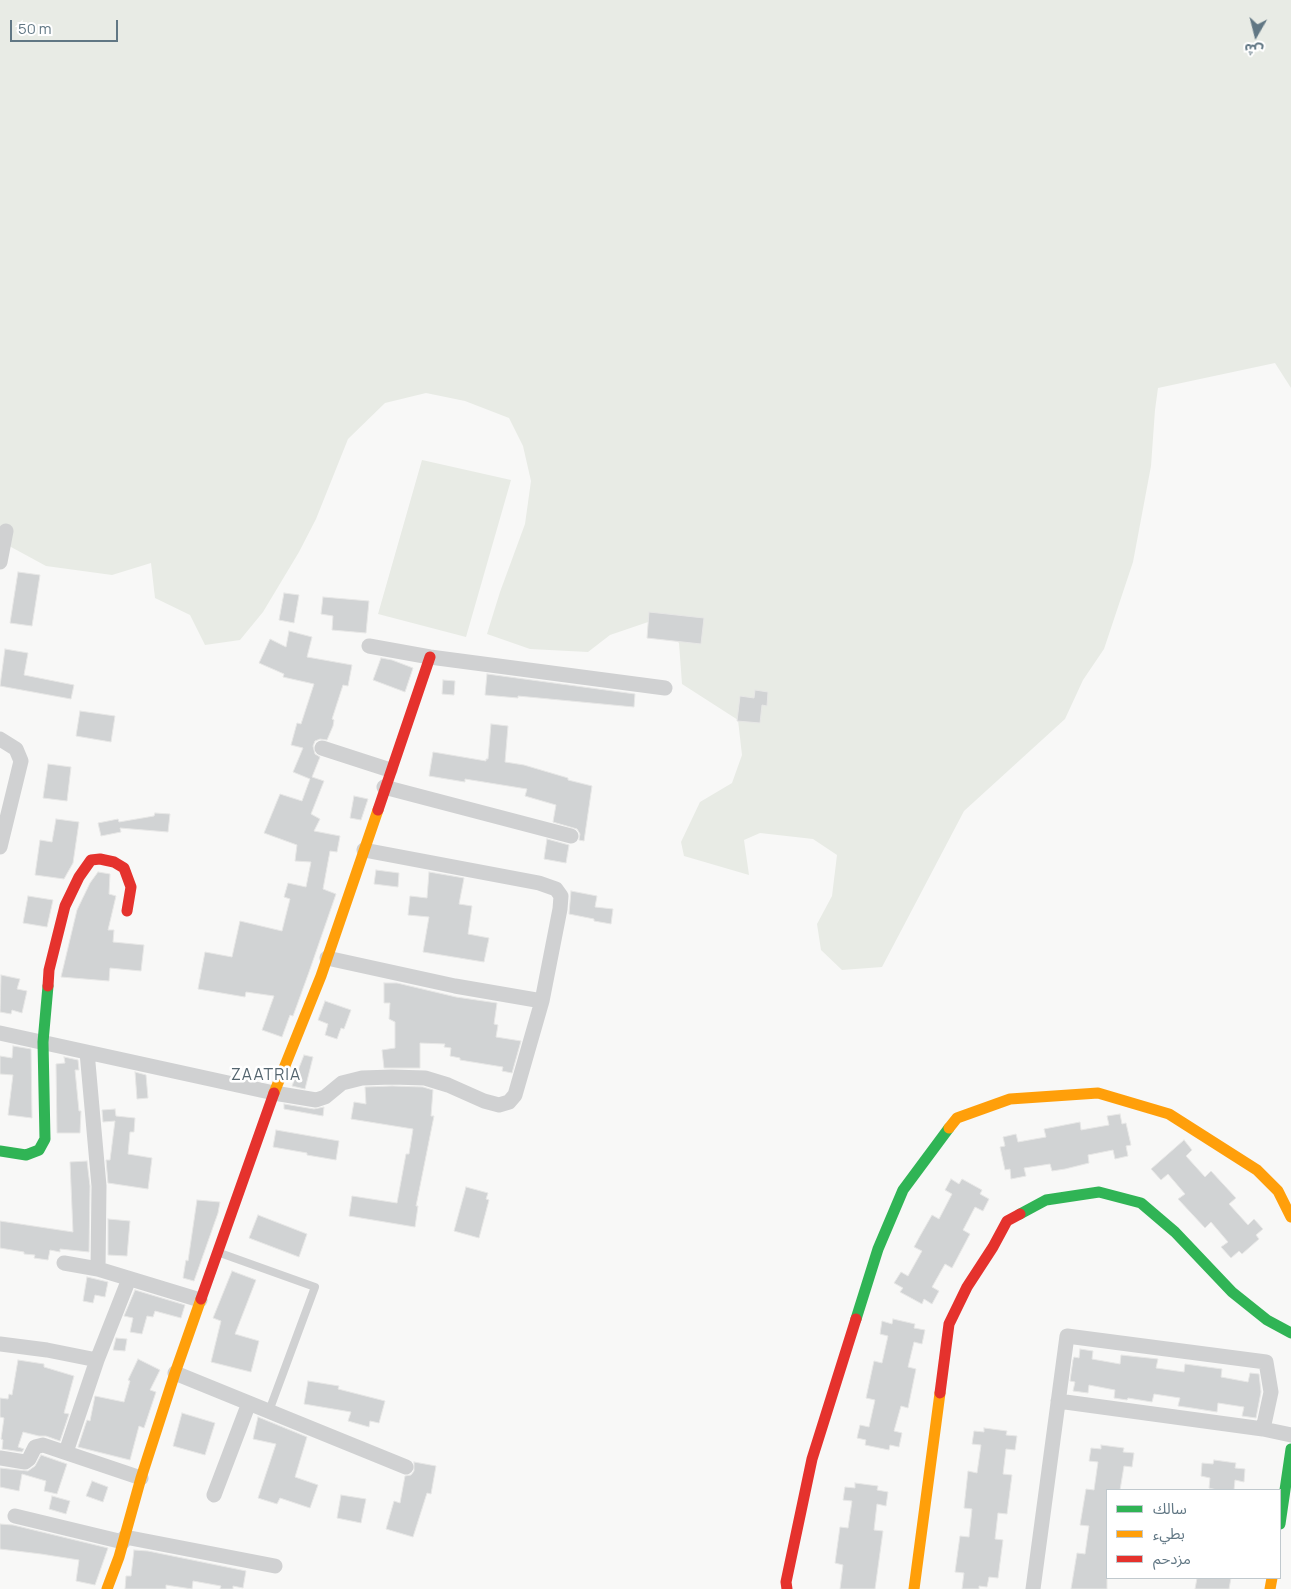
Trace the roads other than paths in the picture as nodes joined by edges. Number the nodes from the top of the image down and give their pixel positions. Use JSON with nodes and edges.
{"nodes":[{"id":1,"x":6,"y":531,"type":"dead end"},
{"id":2,"x":0,"y":562,"type":"edge"},
{"id":3,"x":369,"y":646,"type":"dead end"},
{"id":4,"x":430,"y":656,"type":"junction"},
{"id":5,"x":665,"y":688,"type":"dead end"},
{"id":6,"x":0,"y":738,"type":"edge"},
{"id":7,"x":322,"y":748,"type":"dead end"},
{"id":8,"x":390,"y":770,"type":"junction"},
{"id":9,"x":384,"y":787,"type":"junction"},
{"id":10,"x":571,"y":836,"type":"dead end"},
{"id":11,"x":0,"y":847,"type":"edge"},
{"id":12,"x":364,"y":850,"type":"junction"},
{"id":13,"x":127,"y":912,"type":"dead end"},
{"id":14,"x":327,"y":958,"type":"junction"},
{"id":15,"x":542,"y":1001,"type":"junction"},
{"id":16,"x":0,"y":1033,"type":"edge"},
{"id":17,"x":43,"y":1042,"type":"junction"},
{"id":18,"x":87,"y":1052,"type":"junction"},
{"id":19,"x":274,"y":1093,"type":"junction"},
{"id":20,"x":0,"y":1151,"type":"edge"},
{"id":21,"x":1291,"y":1217,"type":"edge"},
{"id":22,"x":216,"y":1252,"type":"junction"},
{"id":23,"x":64,"y":1262,"type":"dead end"},
{"id":24,"x":98,"y":1269,"type":"junction"},
{"id":25,"x":129,"y":1279,"type":"junction"},
{"id":26,"x":200,"y":1300,"type":"junction"},
{"id":27,"x":1291,"y":1333,"type":"edge"},
{"id":28,"x":0,"y":1344,"type":"edge"},
{"id":29,"x":97,"y":1360,"type":"junction"},
{"id":30,"x":175,"y":1373,"type":"junction"},
{"id":31,"x":1058,"y":1401,"type":"junction"},
{"id":32,"x":249,"y":1403,"type":"junction"},
{"id":33,"x":269,"y":1411,"type":"junction"},
{"id":34,"x":1264,"y":1429,"type":"junction"},
{"id":35,"x":1291,"y":1435,"type":"edge"},
{"id":36,"x":1291,"y":1449,"type":"edge"},
{"id":37,"x":66,"y":1452,"type":"junction"},
{"id":38,"x":0,"y":1458,"type":"edge"},
{"id":39,"x":406,"y":1467,"type":"dead end"},
{"id":40,"x":141,"y":1478,"type":"junction"},
{"id":41,"x":214,"y":1495,"type":"dead end"},
{"id":42,"x":15,"y":1516,"type":"dead end"},
{"id":43,"x":1281,"y":1517,"type":"edge"},
{"id":44,"x":124,"y":1539,"type":"junction"},
{"id":45,"x":275,"y":1566,"type":"dead end"},
{"id":46,"x":107,"y":1589,"type":"edge"},
{"id":47,"x":787,"y":1589,"type":"edge"},
{"id":48,"x":914,"y":1589,"type":"edge"},
{"id":49,"x":1033,"y":1589,"type":"edge"}],
"edges":[{"from":1,"to":2,"type":"street"},
{"from":3,"to":4,"type":"street"},
{"from":4,"to":5,"type":"street"},
{"from":4,"to":8,"type":"street"},
{"from":6,"to":11,"type":"street"},
{"from":7,"to":8,"type":"street"},
{"from":8,"to":9,"type":"street"},
{"from":9,"to":10,"type":"street"},
{"from":9,"to":12,"type":"street"},
{"from":12,"to":14,"type":"street"},
{"from":12,"to":15,"type":"street"},
{"from":13,"to":17,"type":"street"},
{"from":14,"to":15,"type":"street"},
{"from":14,"to":19,"type":"street"},
{"from":15,"to":19,"type":"street"},
{"from":16,"to":17,"type":"street"},
{"from":17,"to":18,"type":"street"},
{"from":17,"to":20,"type":"street"},
{"from":18,"to":19,"type":"street"},
{"from":18,"to":24,"type":"street"},
{"from":19,"to":22,"type":"street"},
{"from":21,"to":47,"type":"street"},
{"from":22,"to":26,"type":"street"},
{"from":22,"to":33,"type":"lane"},
{"from":23,"to":24,"type":"street"},
{"from":24,"to":25,"type":"street"},
{"from":25,"to":26,"type":"street"},
{"from":25,"to":29,"type":"street"},
{"from":26,"to":30,"type":"street"},
{"from":27,"to":48,"type":"street"},
{"from":28,"to":29,"type":"street"},
{"from":29,"to":37,"type":"street"},
{"from":30,"to":32,"type":"street"},
{"from":30,"to":40,"type":"street"},
{"from":31,"to":34,"type":"street"},
{"from":31,"to":34,"type":"street"},
{"from":31,"to":49,"type":"street"},
{"from":32,"to":33,"type":"street"},
{"from":32,"to":41,"type":"street"},
{"from":33,"to":39,"type":"street"},
{"from":34,"to":35,"type":"street"},
{"from":36,"to":43,"type":"street"},
{"from":37,"to":38,"type":"street"},
{"from":37,"to":40,"type":"street"},
{"from":40,"to":44,"type":"street"},
{"from":42,"to":44,"type":"street"},
{"from":44,"to":45,"type":"street"},
{"from":44,"to":46,"type":"street"}]}
